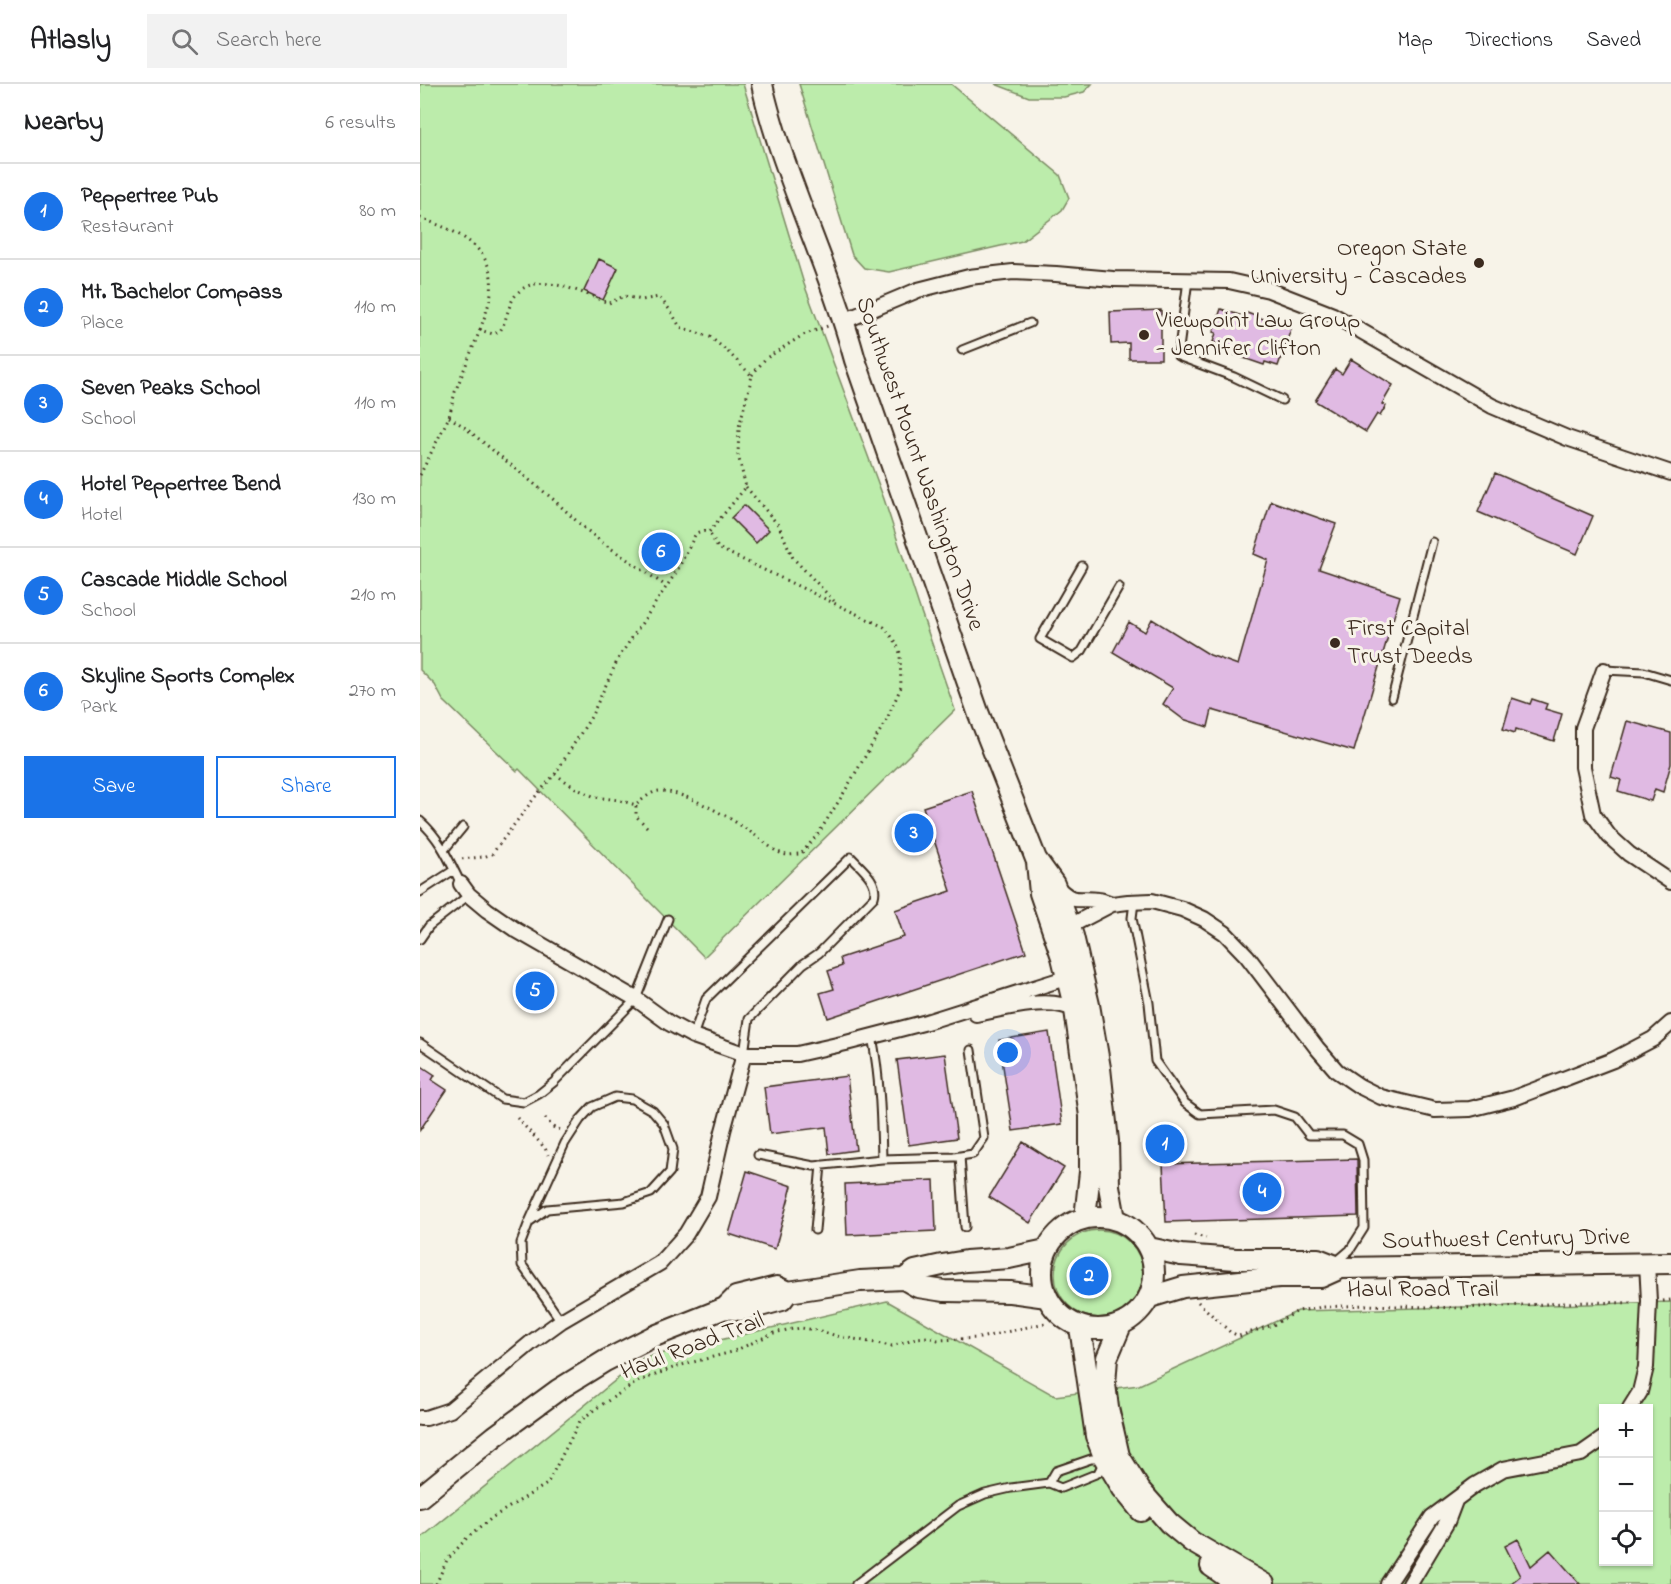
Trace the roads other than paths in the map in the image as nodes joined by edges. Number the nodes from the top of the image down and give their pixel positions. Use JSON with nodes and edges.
{"nodes":[{"id":1,"x":762,"y":84,"type":"edge"},
{"id":2,"x":1188,"y":280,"type":"junction"},
{"id":3,"x":844,"y":321,"type":"junction"},
{"id":4,"x":1030,"y":323,"type":"dead end"},
{"id":5,"x":962,"y":351,"type":"dead end"},
{"id":6,"x":1282,"y":400,"type":"dead end"},
{"id":7,"x":1671,"y":473,"type":"edge"},
{"id":8,"x":1432,"y":542,"type":"dead end"},
{"id":9,"x":1082,"y":566,"type":"dead end"},
{"id":10,"x":1119,"y":587,"type":"dead end"},
{"id":11,"x":1604,"y":670,"type":"joint"},
{"id":12,"x":1671,"y":680,"type":"edge"},
{"id":13,"x":1392,"y":698,"type":"dead end"},
{"id":14,"x":420,"y":821,"type":"edge"},
{"id":15,"x":463,"y":827,"type":"dead end"},
{"id":16,"x":444,"y":850,"type":"junction"},
{"id":17,"x":1036,"y":859,"type":"junction"},
{"id":18,"x":454,"y":870,"type":"junction"},
{"id":19,"x":1671,"y":882,"type":"edge"},
{"id":20,"x":1054,"y":884,"type":"junction"},
{"id":21,"x":465,"y":889,"type":"junction"},
{"id":22,"x":420,"y":892,"type":"edge"},
{"id":23,"x":1134,"y":902,"type":"junction"},
{"id":24,"x":1113,"y":904,"type":"junction"},
{"id":25,"x":668,"y":919,"type":"dead end"},
{"id":26,"x":1070,"y":926,"type":"junction"},
{"id":27,"x":420,"y":939,"type":"edge"},
{"id":28,"x":1075,"y":975,"type":"junction"},
{"id":29,"x":636,"y":999,"type":"junction"},
{"id":30,"x":1076,"y":1010,"type":"junction"},
{"id":31,"x":923,"y":1023,"type":"junction"},
{"id":32,"x":1671,"y":1023,"type":"edge"},
{"id":33,"x":693,"y":1036,"type":"junction"},
{"id":34,"x":872,"y":1036,"type":"junction"},
{"id":35,"x":420,"y":1043,"type":"edge"},
{"id":36,"x":970,"y":1050,"type":"dead end"},
{"id":37,"x":744,"y":1054,"type":"junction"},
{"id":38,"x":758,"y":1155,"type":"dead end"},
{"id":39,"x":960,"y":1156,"type":"junction"},
{"id":40,"x":882,"y":1159,"type":"junction"},
{"id":41,"x":821,"y":1165,"type":"junction"},
{"id":42,"x":1085,"y":1218,"type":"junction"},
{"id":43,"x":1115,"y":1219,"type":"junction"},
{"id":44,"x":529,"y":1222,"type":"junction"},
{"id":45,"x":965,"y":1227,"type":"dead end"},
{"id":46,"x":814,"y":1230,"type":"dead end"},
{"id":47,"x":1149,"y":1248,"type":"junction"},
{"id":48,"x":1046,"y":1251,"type":"junction"},
{"id":49,"x":1647,"y":1263,"type":"junction"},
{"id":50,"x":1671,"y":1263,"type":"edge"},
{"id":51,"x":1337,"y":1267,"type":"junction"},
{"id":52,"x":904,"y":1279,"type":"junction"},
{"id":53,"x":1047,"y":1297,"type":"junction"},
{"id":54,"x":1150,"y":1297,"type":"junction"},
{"id":55,"x":561,"y":1321,"type":"junction"},
{"id":56,"x":1121,"y":1325,"type":"junction"},
{"id":57,"x":1080,"y":1327,"type":"junction"},
{"id":58,"x":1632,"y":1404,"type":"edge"},
{"id":59,"x":420,"y":1418,"type":"edge"},
{"id":60,"x":1599,"y":1441,"type":"edge"},
{"id":61,"x":1105,"y":1459,"type":"junction"},
{"id":62,"x":1049,"y":1483,"type":"junction"},
{"id":63,"x":420,"y":1497,"type":"edge"},
{"id":64,"x":1455,"y":1501,"type":"junction"},
{"id":65,"x":856,"y":1584,"type":"edge"},
{"id":66,"x":1237,"y":1584,"type":"edge"},
{"id":67,"x":1264,"y":1584,"type":"edge"},
{"id":68,"x":1388,"y":1584,"type":"edge"},
{"id":69,"x":1410,"y":1584,"type":"edge"}],
"edges":[{"from":1,"to":3,"type":"main road","name":"Southwest Mount Washington Drive"},
{"from":2,"to":3,"type":"street"},
{"from":2,"to":6,"type":"lane"},
{"from":2,"to":7,"type":"street"},
{"from":3,"to":17,"type":"main road","name":"Southwest Mount Washington Drive"},
{"from":4,"to":5,"type":"lane"},
{"from":8,"to":13,"type":"lane"},
{"from":9,"to":10,"type":"lane"},
{"from":11,"to":12,"type":"lane"},
{"from":11,"to":19,"type":"street"},
{"from":14,"to":16,"type":"lane"},
{"from":15,"to":16,"type":"lane"},
{"from":16,"to":18,"type":"lane"},
{"from":17,"to":20,"type":"main road","name":"Southwest Mount Washington Drive"},
{"from":17,"to":28,"type":"main road","name":"Southwest Mount Washington Drive"},
{"from":18,"to":21,"type":"lane"},
{"from":18,"to":22,"type":"lane"},
{"from":20,"to":24,"type":"street"},
{"from":20,"to":26,"type":"main road","name":"Southwest Mount Washington Drive"},
{"from":21,"to":27,"type":"lane"},
{"from":21,"to":29,"type":"street"},
{"from":23,"to":24,"type":"street"},
{"from":23,"to":32,"type":"street"},
{"from":23,"to":51,"type":"lane"},
{"from":24,"to":26,"type":"street"},
{"from":25,"to":29,"type":"lane"},
{"from":26,"to":28,"type":"main road","name":"Southwest Mount Washington Drive"},
{"from":28,"to":30,"type":"main road","name":"Southwest Mount Washington Drive"},
{"from":28,"to":31,"type":"street"},
{"from":28,"to":43,"type":"main road","name":"Southwest Mount Washington Drive"},
{"from":29,"to":33,"type":"street"},
{"from":29,"to":35,"type":"lane"},
{"from":30,"to":31,"type":"street"},
{"from":30,"to":42,"type":"main road","name":"Southwest Mount Washington Drive"},
{"from":31,"to":34,"type":"street"},
{"from":33,"to":37,"type":"street"},
{"from":33,"to":37,"type":"lane"},
{"from":34,"to":37,"type":"street"},
{"from":34,"to":40,"type":"lane"},
{"from":36,"to":39,"type":"lane"},
{"from":37,"to":55,"type":"street"},
{"from":38,"to":41,"type":"lane"},
{"from":39,"to":40,"type":"lane"},
{"from":39,"to":45,"type":"lane"},
{"from":40,"to":41,"type":"lane"},
{"from":41,"to":46,"type":"lane"},
{"from":42,"to":43,"type":"main road"},
{"from":42,"to":48,"type":"main road"},
{"from":43,"to":47,"type":"main road"},
{"from":44,"to":44,"type":"lane"},
{"from":44,"to":55,"type":"lane"},
{"from":47,"to":51,"type":"main road","name":"Southwest Century Drive"},
{"from":47,"to":54,"type":"main road"},
{"from":48,"to":52,"type":"main road"},
{"from":48,"to":53,"type":"main road"},
{"from":49,"to":50,"type":"main road","name":"Southwest Century Drive"},
{"from":49,"to":51,"type":"main road","name":"Southwest Century Drive"},
{"from":49,"to":58,"type":"street"},
{"from":51,"to":54,"type":"main road","name":"Southwest Century Drive"},
{"from":52,"to":53,"type":"main road"},
{"from":52,"to":63,"type":"main road"},
{"from":53,"to":57,"type":"main road"},
{"from":54,"to":56,"type":"main road"},
{"from":55,"to":59,"type":"street"},
{"from":56,"to":57,"type":"main road"},
{"from":56,"to":67,"type":"main road"},
{"from":57,"to":61,"type":"main road"},
{"from":60,"to":64,"type":"street"},
{"from":61,"to":62,"type":"lane"},
{"from":61,"to":62,"type":"lane"},
{"from":61,"to":66,"type":"main road"},
{"from":62,"to":65,"type":"lane"},
{"from":64,"to":68,"type":"street"},
{"from":64,"to":69,"type":"street"}]}
